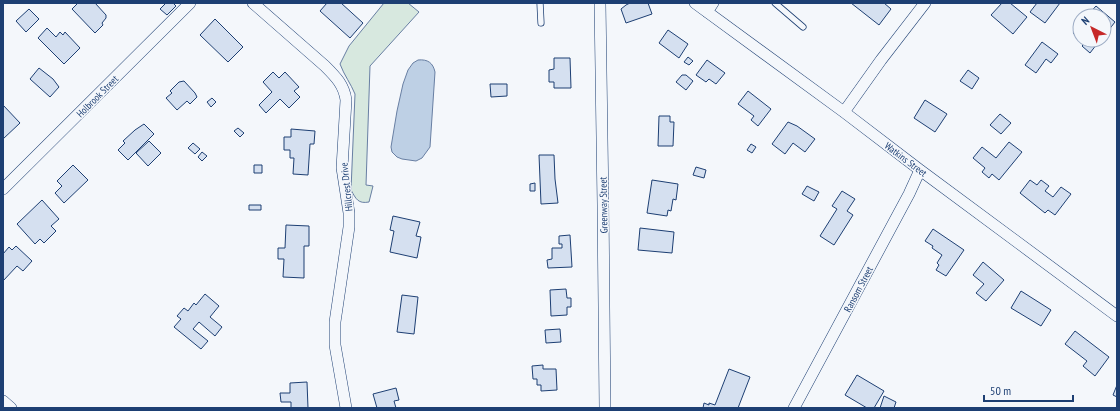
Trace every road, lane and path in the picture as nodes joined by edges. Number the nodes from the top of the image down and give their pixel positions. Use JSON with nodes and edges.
{"nodes":[{"id":1,"x":190,"y":3,"type":"edge"},
{"id":2,"x":254,"y":3,"type":"edge"},
{"id":3,"x":540,"y":3,"type":"edge"},
{"id":4,"x":600,"y":3,"type":"edge"},
{"id":5,"x":695,"y":3,"type":"edge"},
{"id":6,"x":775,"y":3,"type":"edge"},
{"id":7,"x":925,"y":3,"type":"edge"},
{"id":8,"x":710,"y":8,"type":"edge"},
{"id":9,"x":540,"y":23,"type":"dead end"},
{"id":10,"x":803,"y":28,"type":"dead end"},
{"id":11,"x":844,"y":112,"type":"junction"},
{"id":12,"x":920,"y":170,"type":"junction"},
{"id":13,"x":3,"y":189,"type":"edge"},
{"id":14,"x":1117,"y":316,"type":"edge"},
{"id":15,"x":3,"y":401,"type":"edge"},
{"id":16,"x":11,"y":408,"type":"edge"},
{"id":17,"x":346,"y":408,"type":"edge"},
{"id":18,"x":605,"y":408,"type":"edge"},
{"id":19,"x":794,"y":408,"type":"edge"}],
"edges":[{"from":1,"to":13,"type":"street","name":"Holbrook Street"},
{"from":2,"to":17,"type":"street","name":"Hillcrest Drive"},
{"from":3,"to":9,"type":"lane"},
{"from":4,"to":18,"type":"street","name":"Greenway Street"},
{"from":5,"to":8,"type":"street","name":"Watkins Street"},
{"from":6,"to":10,"type":"lane"},
{"from":7,"to":11,"type":"street"},
{"from":8,"to":11,"type":"street","name":"Watkins Street"},
{"from":11,"to":12,"type":"street","name":"Watkins Street"},
{"from":12,"to":14,"type":"street","name":"Watkins Street"},
{"from":12,"to":19,"type":"street","name":"Ransom Street"},
{"from":15,"to":16,"type":"street"}]}
